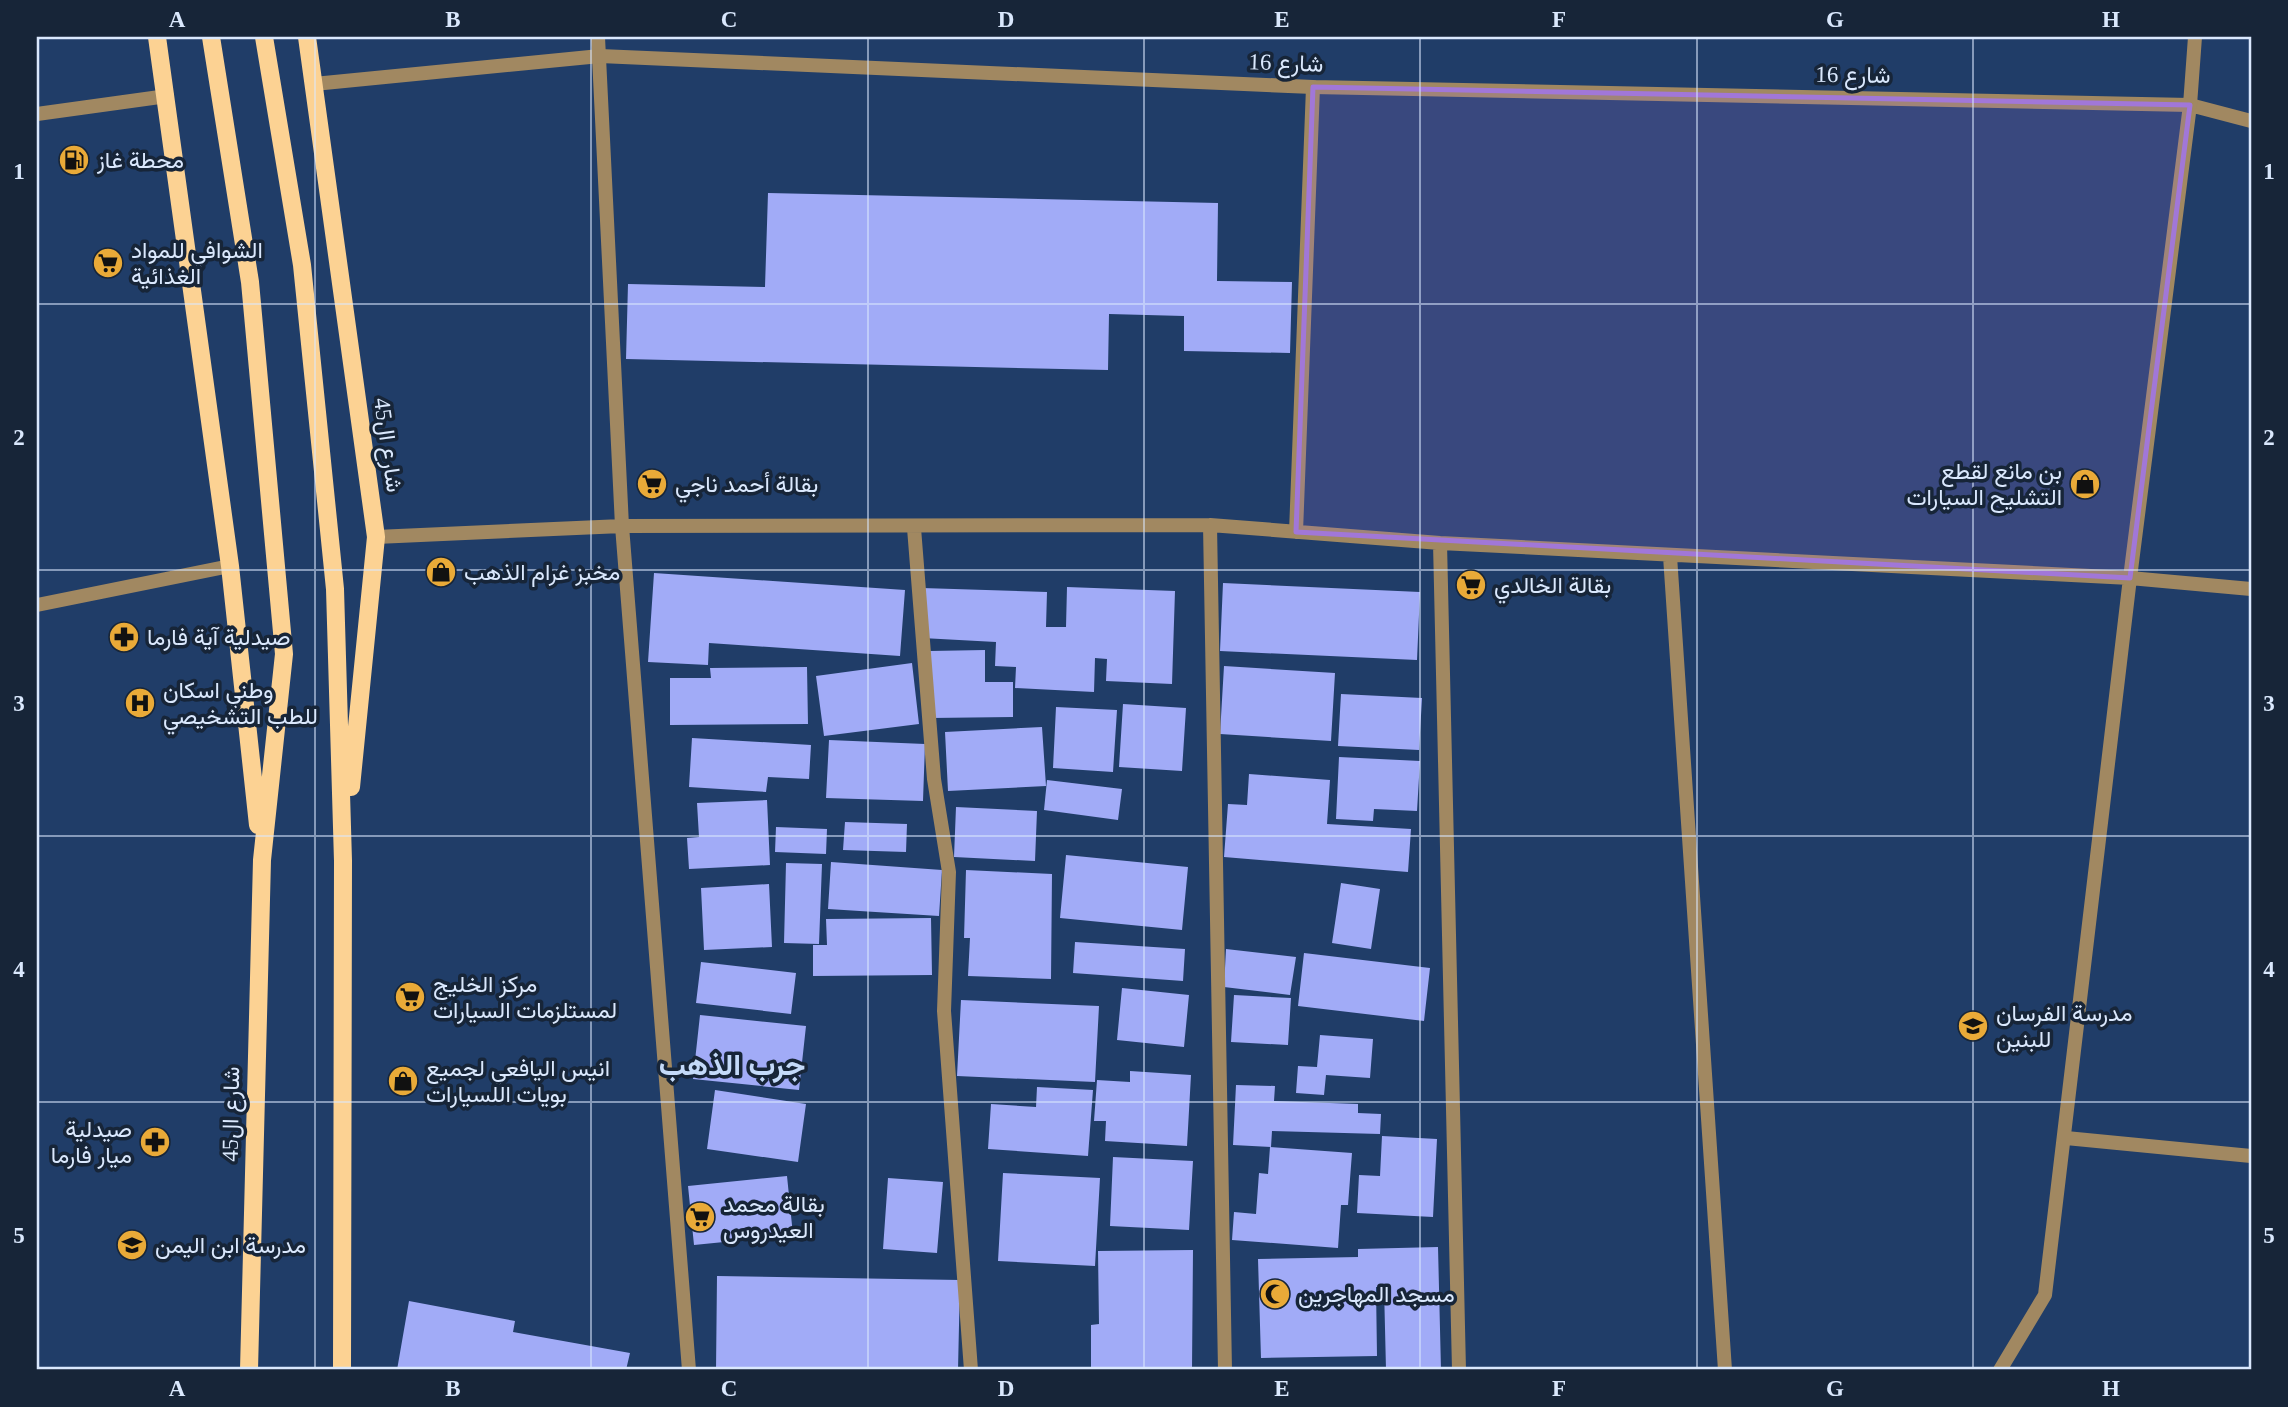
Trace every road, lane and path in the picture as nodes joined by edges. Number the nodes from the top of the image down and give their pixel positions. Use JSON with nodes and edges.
{"nodes":[{"id":1,"x":157,"y":37,"type":"edge"},
{"id":2,"x":211,"y":37,"type":"edge"},
{"id":3,"x":264,"y":37,"type":"edge"},
{"id":4,"x":307,"y":37,"type":"edge"},
{"id":5,"x":598,"y":37,"type":"edge"},
{"id":6,"x":2195,"y":37,"type":"edge"},
{"id":7,"x":600,"y":56,"type":"junction"},
{"id":8,"x":314,"y":84,"type":"junction"},
{"id":9,"x":1313,"y":87,"type":"junction"},
{"id":10,"x":167,"y":96,"type":"junction"},
{"id":11,"x":2190,"y":105,"type":"junction"},
{"id":12,"x":37,"y":114,"type":"edge"},
{"id":13,"x":2251,"y":121,"type":"edge"},
{"id":14,"x":1210,"y":525,"type":"junction"},
{"id":15,"x":622,"y":526,"type":"junction"},
{"id":16,"x":914,"y":528,"type":"junction"},
{"id":17,"x":1296,"y":531,"type":"junction"},
{"id":18,"x":376,"y":537,"type":"junction"},
{"id":19,"x":1440,"y":543,"type":"junction"},
{"id":20,"x":1670,"y":556,"type":"junction"},
{"id":21,"x":230,"y":566,"type":"junction"},
{"id":22,"x":2130,"y":578,"type":"junction"},
{"id":23,"x":2251,"y":589,"type":"edge"},
{"id":24,"x":37,"y":605,"type":"edge"},
{"id":25,"x":262,"y":860,"type":"junction"},
{"id":26,"x":343,"y":861,"type":"junction"},
{"id":27,"x":2066,"y":1138,"type":"junction"},
{"id":28,"x":2251,"y":1156,"type":"edge"},
{"id":29,"x":249,"y":1370,"type":"edge"},
{"id":30,"x":342,"y":1370,"type":"edge"},
{"id":31,"x":690,"y":1370,"type":"edge"},
{"id":32,"x":971,"y":1370,"type":"edge"},
{"id":33,"x":1225,"y":1370,"type":"edge"},
{"id":34,"x":1459,"y":1370,"type":"edge"},
{"id":35,"x":1725,"y":1370,"type":"edge"},
{"id":36,"x":2000,"y":1370,"type":"edge"}],
"edges":[{"from":1,"to":10,"type":"main road","name":"شارع ال45"},
{"from":2,"to":25,"type":"main road","name":"شارع ال45"},
{"from":3,"to":26,"type":"main road","name":"شارع ال45"},
{"from":4,"to":8,"type":"main road","name":"شارع ال45"},
{"from":5,"to":7,"type":"street"},
{"from":6,"to":11,"type":"street"},
{"from":7,"to":8,"type":"street","name":"شارع 16"},
{"from":7,"to":9,"type":"street","name":"شارع 16"},
{"from":7,"to":15,"type":"street"},
{"from":8,"to":18,"type":"main road","name":"شارع ال45"},
{"from":9,"to":11,"type":"street","name":"شارع 16"},
{"from":9,"to":17,"type":"street"},
{"from":10,"to":12,"type":"street"},
{"from":10,"to":21,"type":"main road","name":"شارع ال45"},
{"from":11,"to":13,"type":"street","name":"شارع 16"},
{"from":11,"to":22,"type":"street"},
{"from":14,"to":16,"type":"street"},
{"from":14,"to":17,"type":"street"},
{"from":14,"to":33,"type":"street"},
{"from":15,"to":16,"type":"street"},
{"from":15,"to":18,"type":"street"},
{"from":15,"to":31,"type":"street"},
{"from":16,"to":32,"type":"street"},
{"from":17,"to":19,"type":"street"},
{"from":18,"to":26,"type":"main road","name":"شارع ال45"},
{"from":19,"to":20,"type":"street"},
{"from":19,"to":34,"type":"street"},
{"from":20,"to":22,"type":"street"},
{"from":20,"to":35,"type":"street"},
{"from":21,"to":24,"type":"street"},
{"from":21,"to":25,"type":"main road","name":"شارع ال45"},
{"from":22,"to":23,"type":"street"},
{"from":22,"to":27,"type":"street"},
{"from":25,"to":29,"type":"main road","name":"شارع ال45"},
{"from":26,"to":30,"type":"main road","name":"شارع ال45"},
{"from":27,"to":28,"type":"street"},
{"from":27,"to":36,"type":"street"}]}
